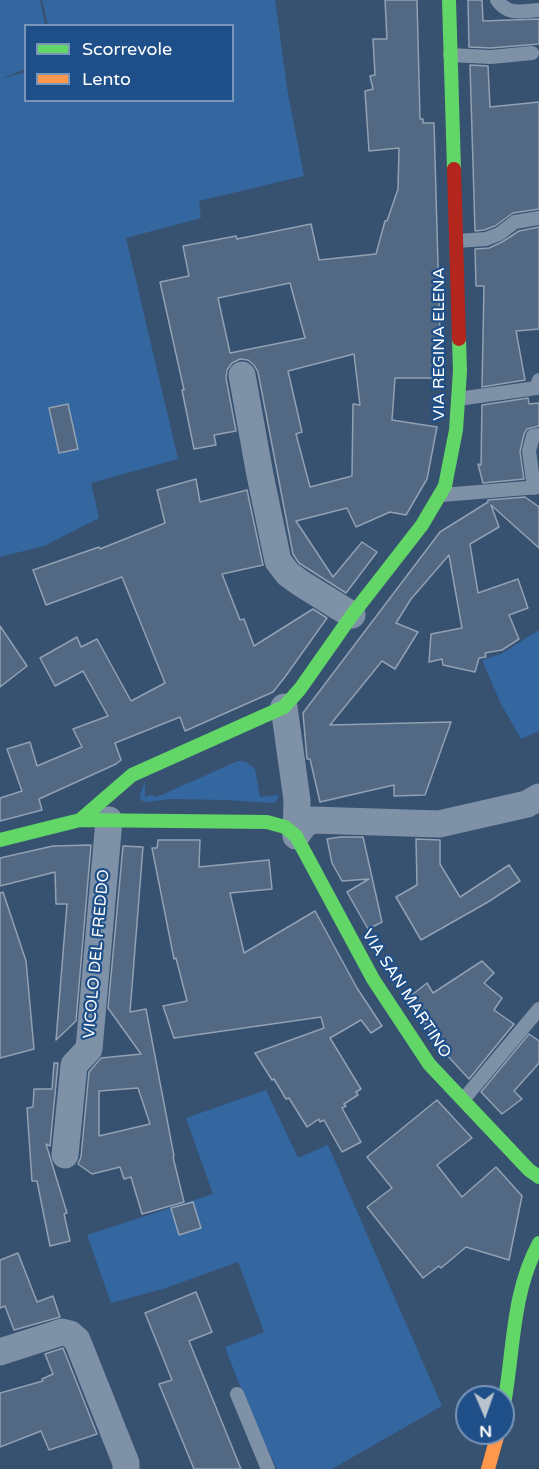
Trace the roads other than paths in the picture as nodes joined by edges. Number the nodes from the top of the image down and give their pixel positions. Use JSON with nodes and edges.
{"nodes":[{"id":1,"x":449,"y":0,"type":"edge"},
{"id":2,"x":497,"y":0,"type":"edge"},
{"id":3,"x":539,"y":10,"type":"edge"},
{"id":4,"x":532,"y":52,"type":"dead end"},
{"id":5,"x":450,"y":55,"type":"junction"},
{"id":6,"x":539,"y":218,"type":"edge"},
{"id":7,"x":457,"y":240,"type":"junction"},
{"id":8,"x":242,"y":375,"type":"dead end"},
{"id":9,"x":539,"y":380,"type":"edge"},
{"id":10,"x":458,"y":399,"type":"junction"},
{"id":11,"x":539,"y":435,"type":"edge"},
{"id":12,"x":537,"y":488,"type":"edge"},
{"id":13,"x":440,"y":496,"type":"junction"},
{"id":14,"x":352,"y":615,"type":"junction"},
{"id":15,"x":284,"y":707,"type":"junction"},
{"id":16,"x":539,"y":797,"type":"edge"},
{"id":17,"x":80,"y":820,"type":"junction"},
{"id":18,"x":109,"y":820,"type":"junction"},
{"id":19,"x":296,"y":836,"type":"junction"},
{"id":20,"x":0,"y":840,"type":"edge"},
{"id":21,"x":539,"y":1009,"type":"edge"},
{"id":22,"x":463,"y":1100,"type":"junction"},
{"id":23,"x":65,"y":1155,"type":"dead end"},
{"id":24,"x":539,"y":1178,"type":"edge"},
{"id":25,"x":539,"y":1244,"type":"edge"},
{"id":26,"x":0,"y":1352,"type":"edge"},
{"id":27,"x":508,"y":1385,"type":"edge"},
{"id":28,"x":237,"y":1394,"type":"dead end"},
{"id":29,"x":495,"y":1445,"type":"edge"},
{"id":30,"x":126,"y":1469,"type":"edge"},
{"id":31,"x":268,"y":1469,"type":"edge"},
{"id":32,"x":488,"y":1469,"type":"edge"}],
"edges":[{"from":1,"to":5,"type":"street","name":"VIA REGINA ELENA"},
{"from":2,"to":3,"type":"lane"},
{"from":4,"to":5,"type":"lane"},
{"from":5,"to":7,"type":"street","name":"VIA REGINA ELENA"},
{"from":6,"to":7,"type":"lane"},
{"from":7,"to":10,"type":"street","name":"VIA REGINA ELENA"},
{"from":8,"to":14,"type":"street"},
{"from":9,"to":10,"type":"lane"},
{"from":10,"to":13,"type":"street","name":"VIA REGINA ELENA"},
{"from":11,"to":12,"type":"lane"},
{"from":12,"to":13,"type":"lane"},
{"from":13,"to":14,"type":"street","name":"VIA REGINA ELENA"},
{"from":14,"to":15,"type":"street","name":"VIA REGINA ELENA"},
{"from":15,"to":17,"type":"street"},
{"from":15,"to":19,"type":"street"},
{"from":16,"to":19,"type":"street"},
{"from":17,"to":18,"type":"street"},
{"from":17,"to":20,"type":"street"},
{"from":18,"to":19,"type":"street"},
{"from":18,"to":23,"type":"street","name":"VICOLO DEL FREDDO"},
{"from":19,"to":22,"type":"street","name":"VIA SAN MARTINO"},
{"from":21,"to":22,"type":"lane"},
{"from":22,"to":24,"type":"street","name":"VIA SAN MARTINO"},
{"from":25,"to":27,"type":"street"},
{"from":26,"to":30,"type":"street"},
{"from":28,"to":31,"type":"lane"},
{"from":29,"to":32,"type":"street"}]}
